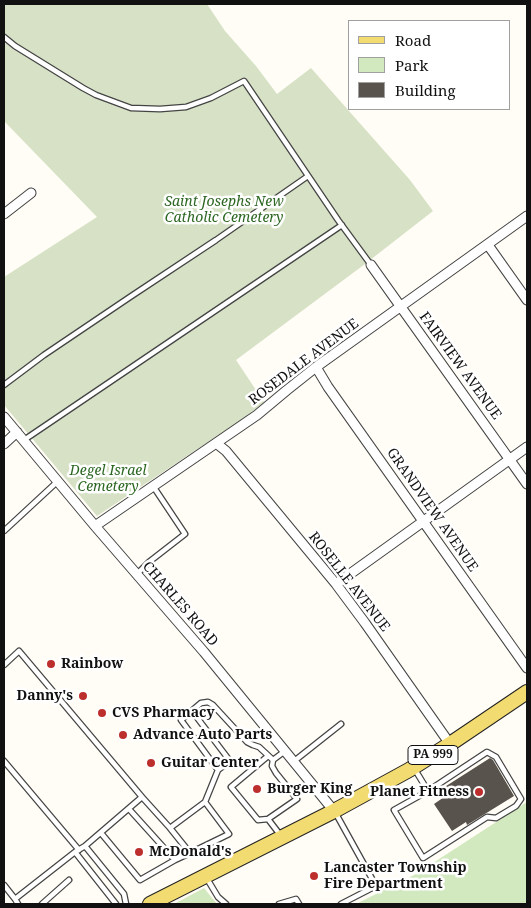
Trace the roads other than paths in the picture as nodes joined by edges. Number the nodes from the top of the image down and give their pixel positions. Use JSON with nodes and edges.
{"nodes":[{"id":1,"x":4,"y":36,"type":"edge"},
{"id":2,"x":308,"y":176,"type":"junction"},
{"id":3,"x":31,"y":193,"type":"dead end"},
{"id":4,"x":5,"y":210,"type":"edge"},
{"id":5,"x":527,"y":216,"type":"edge"},
{"id":6,"x":342,"y":225,"type":"junction"},
{"id":7,"x":488,"y":245,"type":"junction"},
{"id":8,"x":371,"y":265,"type":"joint"},
{"id":9,"x":527,"y":300,"type":"edge"},
{"id":10,"x":401,"y":307,"type":"junction"},
{"id":11,"x":316,"y":367,"type":"junction"},
{"id":12,"x":4,"y":385,"type":"edge"},
{"id":13,"x":4,"y":417,"type":"edge"},
{"id":14,"x":17,"y":432,"type":"junction"},
{"id":15,"x":24,"y":440,"type":"junction"},
{"id":16,"x":216,"y":443,"type":"junction"},
{"id":17,"x":4,"y":444,"type":"edge"},
{"id":18,"x":527,"y":447,"type":"edge"},
{"id":19,"x":510,"y":459,"type":"junction"},
{"id":20,"x":58,"y":481,"type":"junction"},
{"id":21,"x":527,"y":484,"type":"edge"},
{"id":22,"x":153,"y":486,"type":"junction"},
{"id":23,"x":424,"y":521,"type":"junction"},
{"id":24,"x":95,"y":526,"type":"junction"},
{"id":25,"x":4,"y":530,"type":"edge"},
{"id":26,"x":137,"y":574,"type":"junction"},
{"id":27,"x":336,"y":584,"type":"junction"},
{"id":28,"x":4,"y":665,"type":"edge"},
{"id":29,"x":527,"y":668,"type":"edge"},
{"id":30,"x":524,"y":696,"type":"edge"},
{"id":31,"x":192,"y":711,"type":"junction"},
{"id":32,"x":341,"y":724,"type":"dead end"},
{"id":33,"x":450,"y":744,"type":"junction"},
{"id":34,"x":285,"y":751,"type":"junction"},
{"id":35,"x":268,"y":756,"type":"junction"},
{"id":36,"x":273,"y":760,"type":"junction"},
{"id":37,"x":4,"y":761,"type":"edge"},
{"id":38,"x":293,"y":762,"type":"junction"},
{"id":39,"x":413,"y":767,"type":"junction"},
{"id":40,"x":218,"y":770,"type":"junction"},
{"id":41,"x":428,"y":791,"type":"junction"},
{"id":42,"x":142,"y":797,"type":"junction"},
{"id":43,"x":205,"y":802,"type":"junction"},
{"id":44,"x":129,"y":809,"type":"junction"},
{"id":45,"x":334,"y":811,"type":"junction"},
{"id":46,"x":268,"y":819,"type":"junction"},
{"id":47,"x":170,"y":828,"type":"junction"},
{"id":48,"x":101,"y":833,"type":"junction"},
{"id":49,"x":282,"y":837,"type":"junction"},
{"id":50,"x":85,"y":846,"type":"junction"},
{"id":51,"x":77,"y":851,"type":"junction"},
{"id":52,"x":190,"y":853,"type":"junction"},
{"id":53,"x":175,"y":860,"type":"junction"},
{"id":54,"x":206,"y":876,"type":"junction"},
{"id":55,"x":69,"y":880,"type":"dead end"},
{"id":56,"x":4,"y":885,"type":"edge"},
{"id":57,"x":15,"y":899,"type":"junction"},
{"id":58,"x":18,"y":904,"type":"edge"},
{"id":59,"x":42,"y":904,"type":"edge"},
{"id":60,"x":116,"y":904,"type":"edge"},
{"id":61,"x":126,"y":904,"type":"edge"},
{"id":62,"x":150,"y":904,"type":"edge"},
{"id":63,"x":226,"y":904,"type":"edge"},
{"id":64,"x":279,"y":904,"type":"edge"},
{"id":65,"x":299,"y":904,"type":"edge"},
{"id":66,"x":341,"y":904,"type":"edge"}],
"edges":[{"from":1,"to":2,"type":"lane"},
{"from":2,"to":6,"type":"lane"},
{"from":2,"to":12,"type":"lane"},
{"from":3,"to":4,"type":"street"},
{"from":5,"to":7,"type":"street","name":"ROSEDALE AVENUE"},
{"from":6,"to":8,"type":"lane"},
{"from":6,"to":15,"type":"lane"},
{"from":7,"to":9,"type":"street"},
{"from":7,"to":10,"type":"street","name":"ROSEDALE AVENUE"},
{"from":8,"to":10,"type":"street","name":"FAIRVIEW AVENUE"},
{"from":10,"to":11,"type":"street","name":"ROSEDALE AVENUE"},
{"from":10,"to":19,"type":"street","name":"FAIRVIEW AVENUE"},
{"from":11,"to":16,"type":"street","name":"ROSEDALE AVENUE"},
{"from":11,"to":23,"type":"street","name":"GRANDVIEW AVENUE"},
{"from":13,"to":14,"type":"street","name":"CHARLES ROAD"},
{"from":14,"to":15,"type":"street","name":"CHARLES ROAD"},
{"from":14,"to":17,"type":"street"},
{"from":15,"to":20,"type":"street","name":"CHARLES ROAD"},
{"from":16,"to":22,"type":"street","name":"ROSEDALE AVENUE"},
{"from":16,"to":27,"type":"street","name":"ROSELLE AVENUE"},
{"from":18,"to":19,"type":"street"},
{"from":19,"to":21,"type":"street","name":"FAIRVIEW AVENUE"},
{"from":19,"to":23,"type":"street"},
{"from":20,"to":24,"type":"street","name":"CHARLES ROAD"},
{"from":20,"to":25,"type":"lane"},
{"from":22,"to":24,"type":"street","name":"ROSEDALE AVENUE"},
{"from":22,"to":26,"type":"lane"},
{"from":23,"to":27,"type":"street"},
{"from":23,"to":29,"type":"street","name":"GRANDVIEW AVENUE"},
{"from":24,"to":26,"type":"street","name":"CHARLES ROAD"},
{"from":26,"to":34,"type":"street","name":"CHARLES ROAD"},
{"from":27,"to":33,"type":"street","name":"ROSELLE AVENUE"},
{"from":28,"to":42,"type":"lane"},
{"from":30,"to":33,"type":"main road","number":"PA 999"},
{"from":31,"to":35,"type":"lane"},
{"from":31,"to":40,"type":"lane"},
{"from":31,"to":40,"type":"lane"},
{"from":32,"to":38,"type":"lane"},
{"from":33,"to":39,"type":"main road","number":"PA 999"},
{"from":34,"to":36,"type":"lane"},
{"from":34,"to":38,"type":"street","name":"CHARLES ROAD"},
{"from":35,"to":36,"type":"lane"},
{"from":35,"to":46,"type":"lane"},
{"from":36,"to":46,"type":"lane"},
{"from":37,"to":51,"type":"lane"},
{"from":38,"to":45,"type":"street","name":"CHARLES ROAD"},
{"from":39,"to":41,"type":"lane"},
{"from":39,"to":45,"type":"main road","number":"PA 999"},
{"from":40,"to":43,"type":"lane"},
{"from":41,"to":41,"type":"lane"},
{"from":42,"to":44,"type":"lane"},
{"from":42,"to":47,"type":"lane"},
{"from":43,"to":47,"type":"lane"},
{"from":43,"to":52,"type":"lane"},
{"from":44,"to":48,"type":"lane"},
{"from":44,"to":53,"type":"lane"},
{"from":45,"to":49,"type":"main road","number":"PA 999"},
{"from":45,"to":66,"type":"lane"},
{"from":46,"to":49,"type":"lane"},
{"from":47,"to":52,"type":"lane"},
{"from":48,"to":50,"type":"lane"},
{"from":48,"to":53,"type":"lane"},
{"from":49,"to":54,"type":"main road","number":"PA 999"},
{"from":50,"to":51,"type":"lane"},
{"from":50,"to":61,"type":"lane"},
{"from":51,"to":57,"type":"lane"},
{"from":51,"to":60,"type":"lane"},
{"from":52,"to":53,"type":"lane"},
{"from":54,"to":62,"type":"main road","number":"PA 999"},
{"from":54,"to":63,"type":"lane"},
{"from":55,"to":59,"type":"lane"},
{"from":56,"to":57,"type":"lane"},
{"from":57,"to":58,"type":"lane"},
{"from":64,"to":65,"type":"lane"}]}
